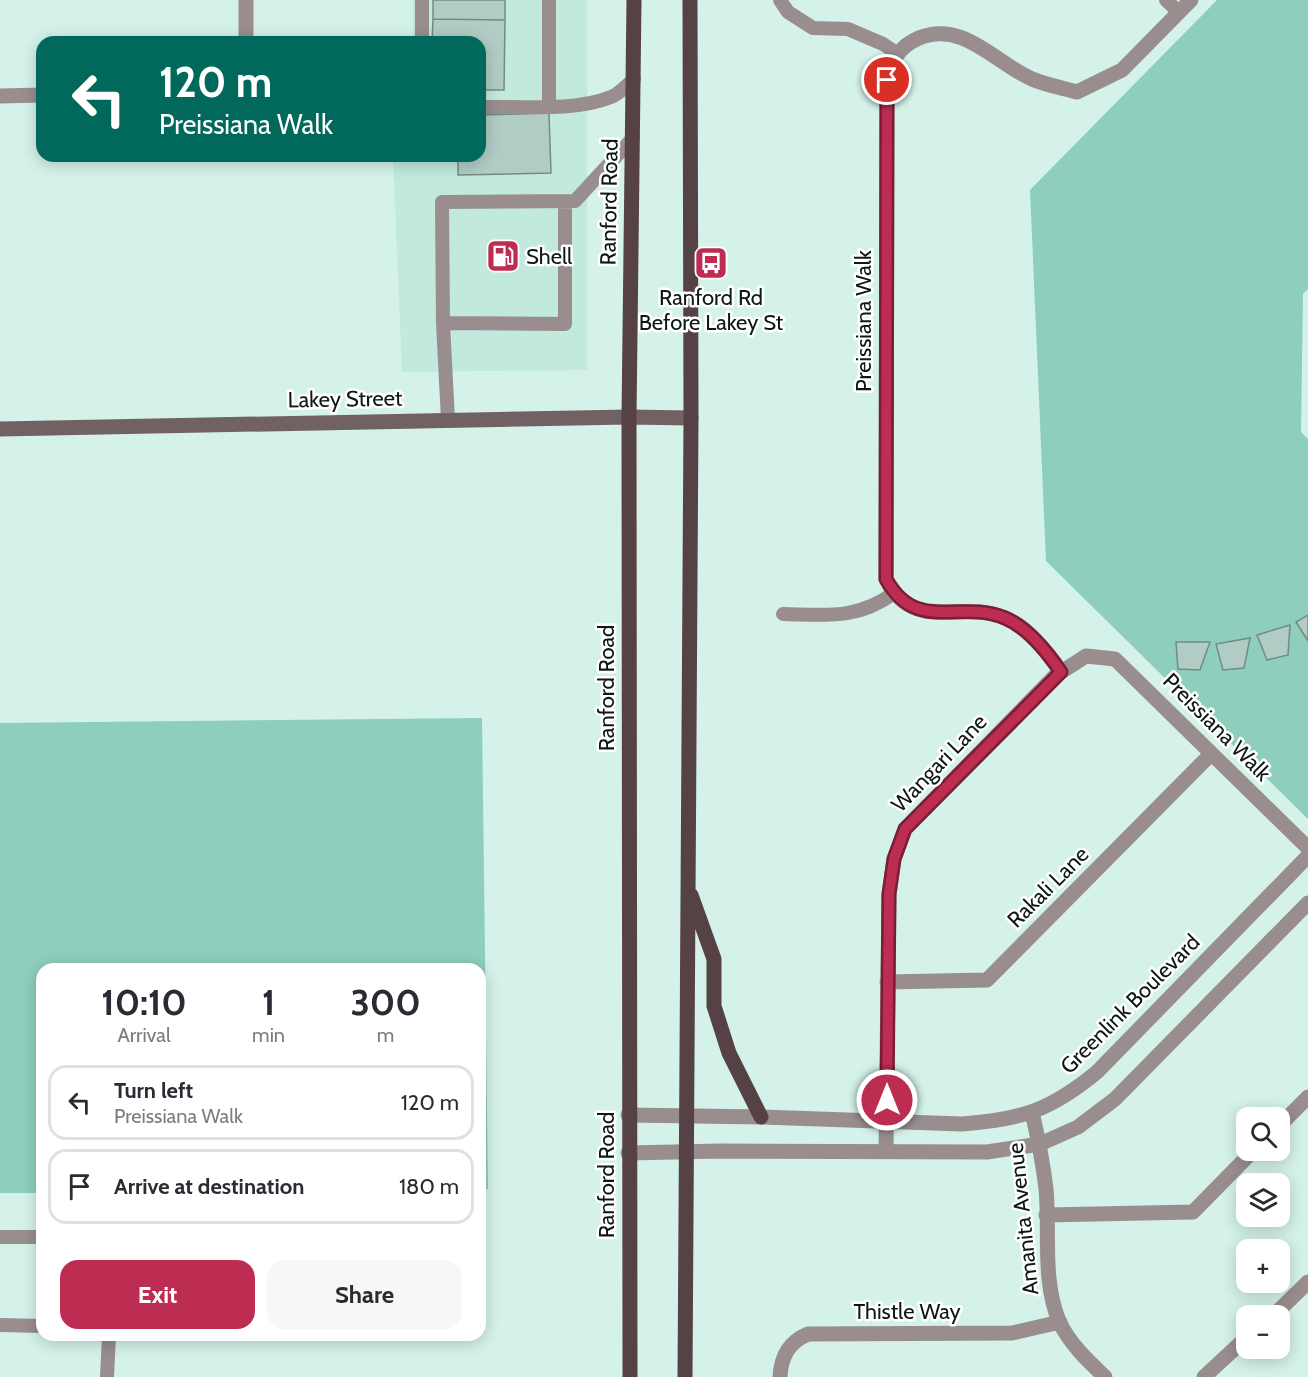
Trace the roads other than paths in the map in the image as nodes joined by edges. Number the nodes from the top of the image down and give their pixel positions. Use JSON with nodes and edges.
{"nodes":[{"id":1,"x":246,"y":0,"type":"edge"},
{"id":2,"x":422,"y":0,"type":"edge"},
{"id":3,"x":549,"y":0,"type":"edge"},
{"id":4,"x":634,"y":0,"type":"edge"},
{"id":5,"x":690,"y":0,"type":"edge"},
{"id":6,"x":780,"y":0,"type":"edge"},
{"id":7,"x":1166,"y":0,"type":"edge"},
{"id":8,"x":1191,"y":0,"type":"edge"},
{"id":9,"x":1179,"y":12,"type":"junction"},
{"id":10,"x":246,"y":36,"type":"edge"},
{"id":11,"x":422,"y":36,"type":"edge"},
{"id":12,"x":898,"y":54,"type":"junction"},
{"id":13,"x":634,"y":80,"type":"junction"},
{"id":14,"x":36,"y":95,"type":"edge"},
{"id":15,"x":0,"y":96,"type":"edge"},
{"id":16,"x":549,"y":106,"type":"junction"},
{"id":17,"x":486,"y":107,"type":"edge"},
{"id":18,"x":633,"y":138,"type":"junction"},
{"id":19,"x":565,"y":201,"type":"junction"},
{"id":20,"x":443,"y":323,"type":"junction"},
{"id":21,"x":628,"y":417,"type":"junction"},
{"id":22,"x":691,"y":418,"type":"junction"},
{"id":23,"x":448,"y":420,"type":"junction"},
{"id":24,"x":0,"y":429,"type":"edge"},
{"id":25,"x":894,"y":593,"type":"junction"},
{"id":26,"x":783,"y":614,"type":"dead end"},
{"id":27,"x":1086,"y":657,"type":"joint"},
{"id":28,"x":1061,"y":672,"type":"junction"},
{"id":29,"x":1211,"y":754,"type":"junction"},
{"id":30,"x":1308,"y":848,"type":"edge"},
{"id":31,"x":1308,"y":856,"type":"edge"},
{"id":32,"x":687,"y":884,"type":"junction"},
{"id":33,"x":1308,"y":903,"type":"edge"},
{"id":34,"x":887,"y":982,"type":"junction"},
{"id":35,"x":1308,"y":1096,"type":"edge"},
{"id":36,"x":1032,"y":1112,"type":"junction"},
{"id":37,"x":628,"y":1115,"type":"junction"},
{"id":38,"x":1290,"y":1115,"type":"edge"},
{"id":39,"x":685,"y":1116,"type":"junction"},
{"id":40,"x":761,"y":1117,"type":"junction"},
{"id":41,"x":886,"y":1123,"type":"junction"},
{"id":42,"x":1040,"y":1144,"type":"junction"},
{"id":43,"x":886,"y":1151,"type":"junction"},
{"id":44,"x":685,"y":1152,"type":"junction"},
{"id":45,"x":628,"y":1153,"type":"junction"},
{"id":46,"x":1243,"y":1161,"type":"edge"},
{"id":47,"x":1046,"y":1215,"type":"junction"},
{"id":48,"x":0,"y":1237,"type":"edge"},
{"id":49,"x":36,"y":1237,"type":"edge"},
{"id":50,"x":1308,"y":1282,"type":"edge"},
{"id":51,"x":1284,"y":1305,"type":"edge"},
{"id":52,"x":1060,"y":1322,"type":"junction"},
{"id":53,"x":0,"y":1325,"type":"edge"},
{"id":54,"x":36,"y":1326,"type":"edge"},
{"id":55,"x":109,"y":1341,"type":"edge"},
{"id":56,"x":1236,"y":1347,"type":"edge"},
{"id":57,"x":108,"y":1377,"type":"edge"},
{"id":58,"x":630,"y":1377,"type":"edge"},
{"id":59,"x":685,"y":1377,"type":"edge"},
{"id":60,"x":780,"y":1377,"type":"edge"},
{"id":61,"x":1105,"y":1377,"type":"edge"},
{"id":62,"x":1204,"y":1377,"type":"edge"}],
"edges":[{"from":1,"to":10,"type":"street"},
{"from":2,"to":11,"type":"lane"},
{"from":3,"to":16,"type":"lane"},
{"from":4,"to":13,"type":"main road","name":"Ranford Road"},
{"from":5,"to":22,"type":"main road"},
{"from":6,"to":12,"type":"lane"},
{"from":7,"to":9,"type":"lane"},
{"from":8,"to":9,"type":"street"},
{"from":9,"to":12,"type":"street"},
{"from":12,"to":25,"type":"street","name":"Preissiana Walk"},
{"from":13,"to":16,"type":"lane"},
{"from":13,"to":18,"type":"main road","name":"Ranford Road"},
{"from":14,"to":15,"type":"street"},
{"from":16,"to":17,"type":"lane"},
{"from":18,"to":19,"type":"lane"},
{"from":18,"to":21,"type":"main road","name":"Ranford Road"},
{"from":19,"to":20,"type":"lane"},
{"from":19,"to":20,"type":"lane"},
{"from":20,"to":23,"type":"lane"},
{"from":21,"to":22,"type":"street","name":"Lakey Street"},
{"from":21,"to":23,"type":"street","name":"Lakey Street"},
{"from":21,"to":37,"type":"main road","name":"Ranford Road"},
{"from":22,"to":32,"type":"main road"},
{"from":23,"to":24,"type":"street","name":"Lakey Street"},
{"from":25,"to":26,"type":"lane"},
{"from":25,"to":28,"type":"street"},
{"from":27,"to":28,"type":"street","name":"Wangari Lane"},
{"from":27,"to":29,"type":"street","name":"Preissiana Walk"},
{"from":28,"to":34,"type":"street","name":"Wangari Lane"},
{"from":29,"to":30,"type":"street","name":"Preissiana Walk"},
{"from":29,"to":34,"type":"street","name":"Rakali Lane"},
{"from":31,"to":36,"type":"street","name":"Greenlink Boulevard"},
{"from":32,"to":39,"type":"main road"},
{"from":32,"to":40,"type":"main road"},
{"from":33,"to":42,"type":"street"},
{"from":34,"to":41,"type":"street","name":"Wangari Lane"},
{"from":35,"to":38,"type":"street"},
{"from":36,"to":41,"type":"street","name":"Greenlink Boulevard"},
{"from":36,"to":42,"type":"street","name":"Amanita Avenue"},
{"from":37,"to":39,"type":"street","name":"Greenlink Boulevard"},
{"from":37,"to":45,"type":"main road","name":"Ranford Road"},
{"from":39,"to":40,"type":"street","name":"Greenlink Boulevard"},
{"from":39,"to":44,"type":"main road"},
{"from":40,"to":41,"type":"street","name":"Greenlink Boulevard"},
{"from":41,"to":43,"type":"street","name":"Wangari Lane"},
{"from":42,"to":43,"type":"street"},
{"from":42,"to":47,"type":"street","name":"Amanita Avenue"},
{"from":43,"to":44,"type":"street"},
{"from":44,"to":45,"type":"street"},
{"from":44,"to":59,"type":"main road"},
{"from":45,"to":58,"type":"main road","name":"Ranford Road"},
{"from":46,"to":47,"type":"street"},
{"from":47,"to":52,"type":"street","name":"Amanita Avenue"},
{"from":48,"to":49,"type":"lane"},
{"from":50,"to":51,"type":"street"},
{"from":52,"to":60,"type":"street","name":"Thistle Way"},
{"from":52,"to":61,"type":"street","name":"Amanita Avenue"},
{"from":53,"to":54,"type":"lane"},
{"from":55,"to":57,"type":"lane"},
{"from":56,"to":62,"type":"street"}]}
